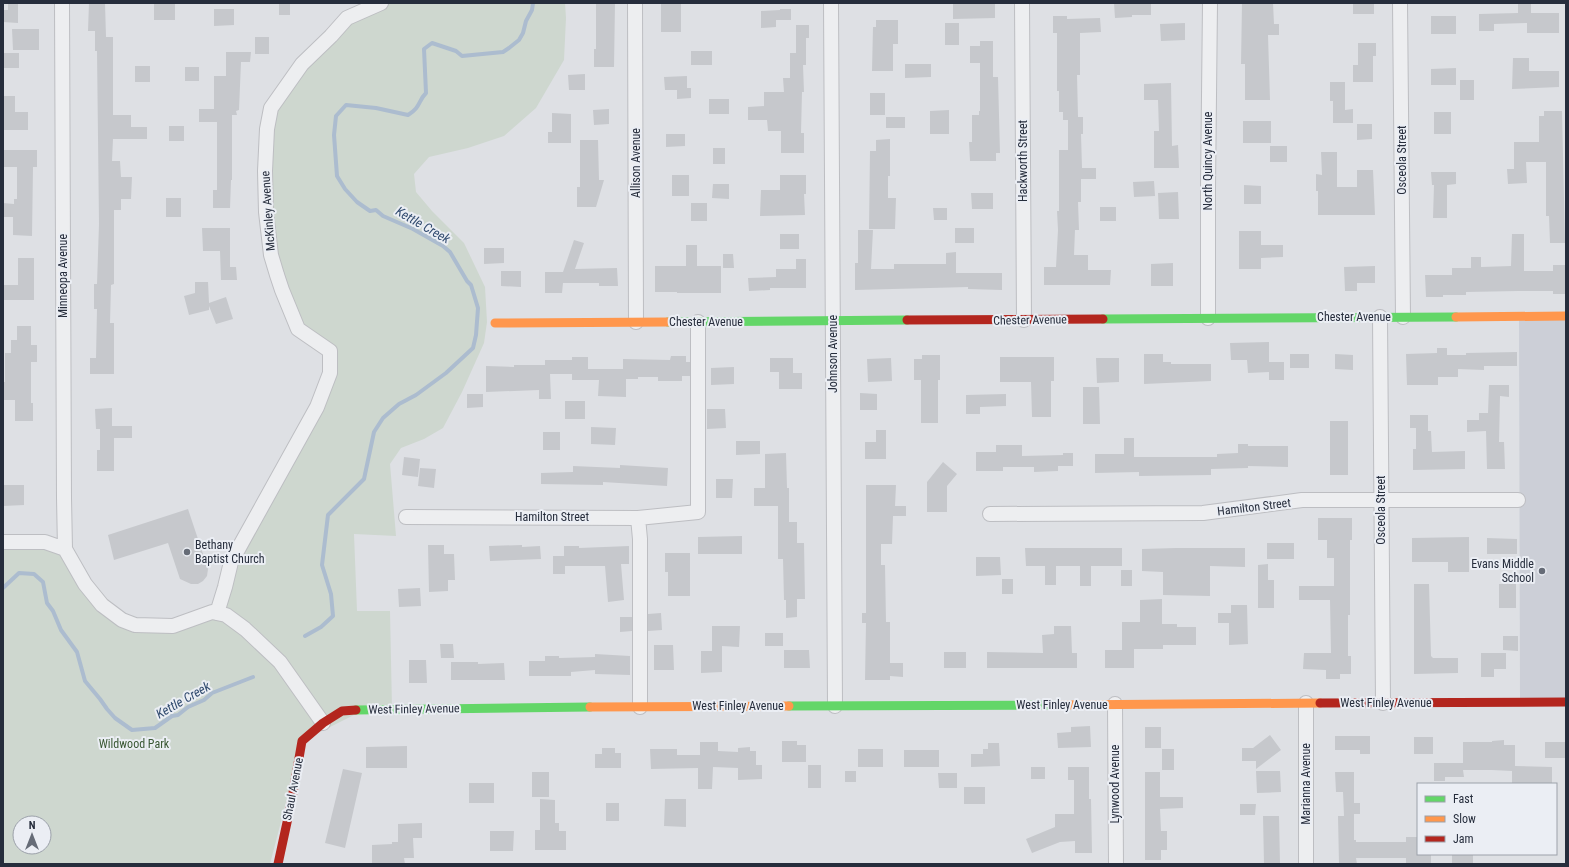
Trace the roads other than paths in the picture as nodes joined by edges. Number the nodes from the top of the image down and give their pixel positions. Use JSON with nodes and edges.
{"nodes":[{"id":1,"x":62,"y":3,"type":"edge"},
{"id":2,"x":381,"y":3,"type":"edge"},
{"id":3,"x":635,"y":3,"type":"edge"},
{"id":4,"x":831,"y":3,"type":"edge"},
{"id":5,"x":1022,"y":3,"type":"edge"},
{"id":6,"x":1210,"y":3,"type":"edge"},
{"id":7,"x":1400,"y":3,"type":"edge"},
{"id":8,"x":1566,"y":316,"type":"edge"},
{"id":9,"x":1380,"y":317,"type":"junction"},
{"id":10,"x":1404,"y":317,"type":"junction"},
{"id":11,"x":1208,"y":318,"type":"junction"},
{"id":12,"x":1024,"y":320,"type":"junction"},
{"id":13,"x":833,"y":321,"type":"junction"},
{"id":14,"x":636,"y":322,"type":"junction"},
{"id":15,"x":698,"y":322,"type":"junction"},
{"id":16,"x":495,"y":323,"type":"dead end"},
{"id":17,"x":1518,"y":500,"type":"dead end"},
{"id":18,"x":1381,"y":501,"type":"junction"},
{"id":19,"x":990,"y":514,"type":"dead end"},
{"id":20,"x":406,"y":517,"type":"dead end"},
{"id":21,"x":638,"y":518,"type":"junction"},
{"id":22,"x":3,"y":542,"type":"edge"},
{"id":23,"x":65,"y":549,"type":"junction"},
{"id":24,"x":217,"y":613,"type":"junction"},
{"id":25,"x":1566,"y":702,"type":"edge"},
{"id":26,"x":1306,"y":703,"type":"junction"},
{"id":27,"x":1383,"y":703,"type":"junction"},
{"id":28,"x":1114,"y":704,"type":"junction"},
{"id":29,"x":836,"y":706,"type":"junction"},
{"id":30,"x":640,"y":707,"type":"junction"},
{"id":31,"x":323,"y":723,"type":"junction"},
{"id":32,"x":278,"y":864,"type":"edge"},
{"id":33,"x":1116,"y":864,"type":"edge"},
{"id":34,"x":1306,"y":864,"type":"edge"}],
"edges":[{"from":1,"to":23,"type":"street","name":"Minneopa Avenue"},
{"from":2,"to":24,"type":"street","name":"McKinley Avenue"},
{"from":3,"to":14,"type":"street","name":"Allison Avenue"},
{"from":4,"to":13,"type":"street","name":"Johnson Avenue"},
{"from":5,"to":12,"type":"street","name":"Hackworth Street"},
{"from":6,"to":11,"type":"street","name":"North Quincy Avenue"},
{"from":7,"to":10,"type":"street","name":"Osceola Street"},
{"from":8,"to":10,"type":"main road","name":"Chester Avenue"},
{"from":9,"to":10,"type":"main road","name":"Chester Avenue"},
{"from":9,"to":11,"type":"main road","name":"Chester Avenue"},
{"from":9,"to":18,"type":"street","name":"Osceola Street"},
{"from":11,"to":12,"type":"main road","name":"Chester Avenue"},
{"from":12,"to":13,"type":"main road","name":"Chester Avenue"},
{"from":13,"to":15,"type":"main road","name":"Chester Avenue"},
{"from":13,"to":29,"type":"street","name":"Johnson Avenue"},
{"from":14,"to":15,"type":"main road","name":"Chester Avenue"},
{"from":14,"to":16,"type":"main road","name":"Chester Avenue"},
{"from":15,"to":21,"type":"street","name":"Hamilton Street"},
{"from":17,"to":18,"type":"street","name":"Hamilton Street"},
{"from":18,"to":19,"type":"street","name":"Hamilton Street"},
{"from":18,"to":27,"type":"street","name":"Osceola Street"},
{"from":20,"to":21,"type":"street","name":"Hamilton Street"},
{"from":21,"to":30,"type":"street"},
{"from":22,"to":23,"type":"street"},
{"from":23,"to":24,"type":"street"},
{"from":24,"to":31,"type":"street"},
{"from":25,"to":27,"type":"main road","name":"West Finley Avenue"},
{"from":26,"to":27,"type":"main road","name":"West Finley Avenue"},
{"from":26,"to":28,"type":"main road","name":"West Finley Avenue"},
{"from":26,"to":34,"type":"street","name":"Marianna Avenue"},
{"from":28,"to":29,"type":"main road","name":"West Finley Avenue"},
{"from":28,"to":33,"type":"street","name":"Lynwood Avenue"},
{"from":29,"to":30,"type":"main road","name":"West Finley Avenue"},
{"from":30,"to":31,"type":"main road","name":"West Finley Avenue"},
{"from":31,"to":32,"type":"main road","name":"Shaul Avenue"}]}
